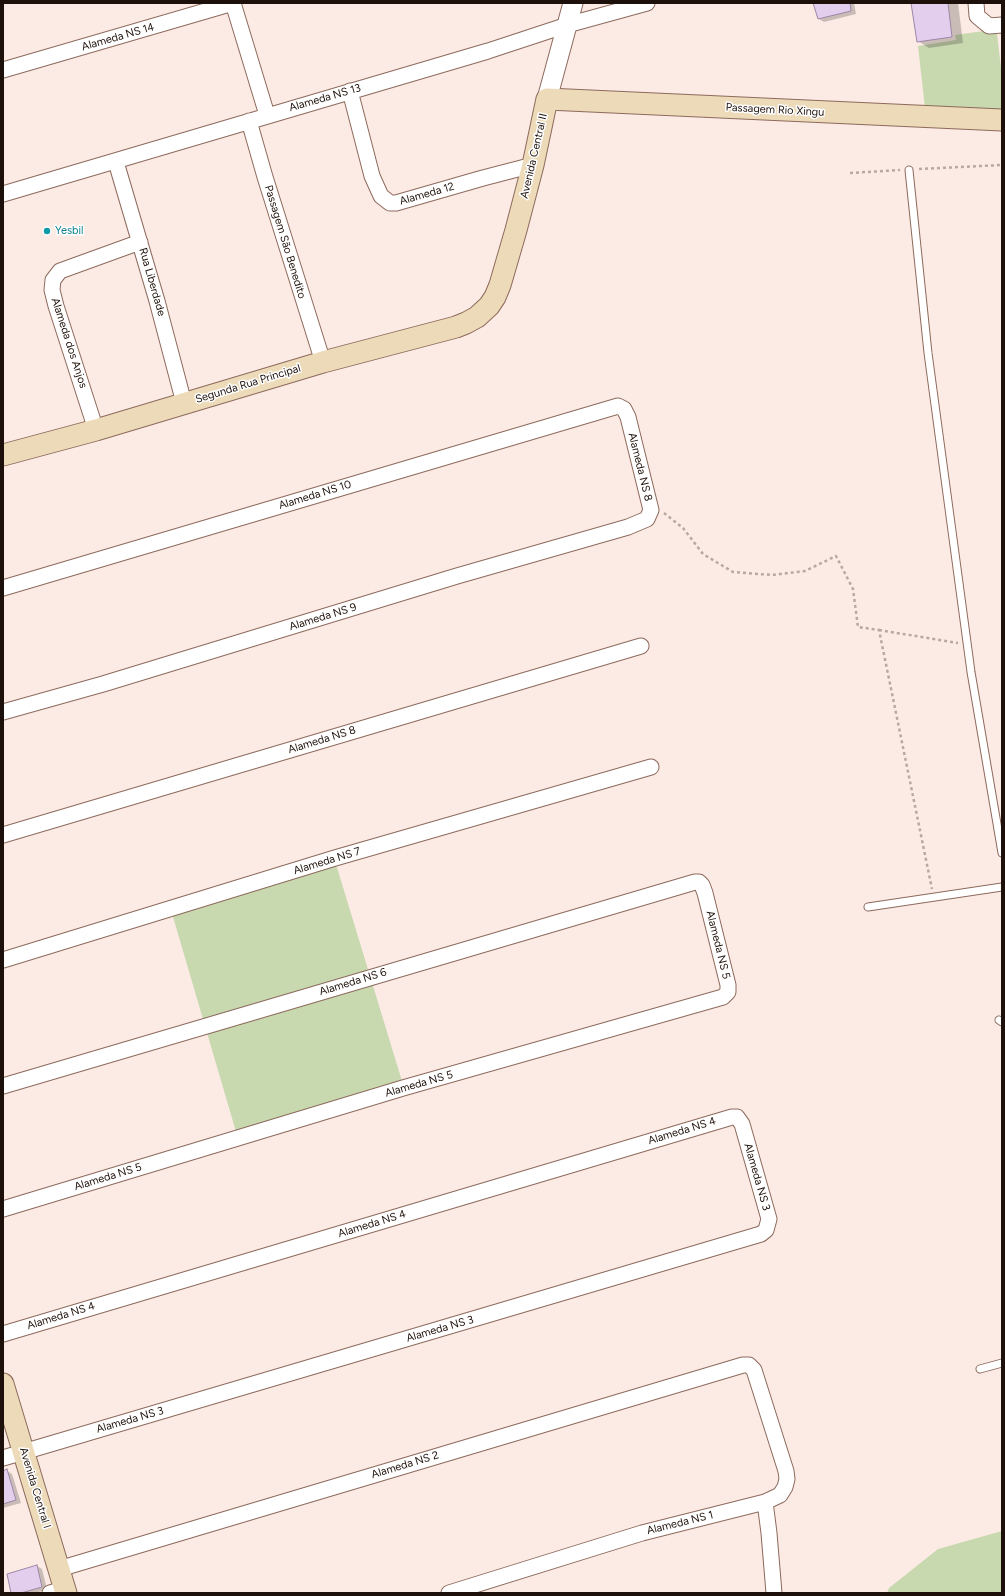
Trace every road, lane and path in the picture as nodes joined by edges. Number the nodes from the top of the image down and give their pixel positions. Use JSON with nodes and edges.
{"nodes":[{"id":1,"x":233,"y":3,"type":"edge"},
{"id":2,"x":573,"y":3,"type":"edge"},
{"id":3,"x":647,"y":3,"type":"edge"},
{"id":4,"x":976,"y":3,"type":"edge"},
{"id":5,"x":567,"y":25,"type":"junction"},
{"id":6,"x":1001,"y":30,"type":"edge"},
{"id":7,"x":3,"y":70,"type":"edge"},
{"id":8,"x":350,"y":91,"type":"junction"},
{"id":9,"x":547,"y":99,"type":"junction"},
{"id":10,"x":267,"y":115,"type":"junction"},
{"id":11,"x":1002,"y":120,"type":"edge"},
{"id":12,"x":249,"y":121,"type":"junction"},
{"id":13,"x":116,"y":162,"type":"junction"},
{"id":14,"x":533,"y":165,"type":"junction"},
{"id":15,"x":1002,"y":165,"type":"edge"},
{"id":16,"x":909,"y":170,"type":"junction"},
{"id":17,"x":850,"y":173,"type":"dead end"},
{"id":18,"x":3,"y":194,"type":"edge"},
{"id":19,"x":140,"y":242,"type":"junction"},
{"id":20,"x":489,"y":306,"type":"joint"},
{"id":21,"x":323,"y":362,"type":"junction"},
{"id":22,"x":184,"y":404,"type":"junction"},
{"id":23,"x":626,"y":411,"type":"joint"},
{"id":24,"x":96,"y":430,"type":"junction"},
{"id":25,"x":3,"y":455,"type":"edge"},
{"id":26,"x":649,"y":502,"type":"junction"},
{"id":27,"x":643,"y":521,"type":"joint"},
{"id":28,"x":3,"y":588,"type":"edge"},
{"id":29,"x":879,"y":630,"type":"junction"},
{"id":30,"x":968,"y":644,"type":"junction"},
{"id":31,"x":642,"y":646,"type":"dead end"},
{"id":32,"x":3,"y":712,"type":"edge"},
{"id":33,"x":651,"y":767,"type":"dead end"},
{"id":34,"x":3,"y":835,"type":"edge"},
{"id":35,"x":1002,"y":853,"type":"edge"},
{"id":36,"x":702,"y":885,"type":"joint"},
{"id":37,"x":1002,"y":887,"type":"edge"},
{"id":38,"x":934,"y":898,"type":"junction"},
{"id":39,"x":868,"y":907,"type":"dead end"},
{"id":40,"x":3,"y":960,"type":"edge"},
{"id":41,"x":3,"y":1086,"type":"edge"},
{"id":42,"x":740,"y":1120,"type":"joint"},
{"id":43,"x":3,"y":1209,"type":"edge"},
{"id":44,"x":3,"y":1334,"type":"edge"},
{"id":45,"x":1002,"y":1364,"type":"edge"},
{"id":46,"x":751,"y":1366,"type":"joint"},
{"id":47,"x":980,"y":1369,"type":"dead end"},
{"id":48,"x":3,"y":1384,"type":"edge"},
{"id":49,"x":23,"y":1452,"type":"junction"},
{"id":50,"x":3,"y":1458,"type":"edge"},
{"id":51,"x":765,"y":1502,"type":"junction"},
{"id":52,"x":59,"y":1569,"type":"junction"},
{"id":53,"x":60,"y":1592,"type":"edge"},
{"id":54,"x":449,"y":1593,"type":"edge"},
{"id":55,"x":774,"y":1593,"type":"edge"}],
"edges":[{"from":1,"to":7,"type":"street","name":"Alameda NS 14"},
{"from":1,"to":10,"type":"street"},
{"from":2,"to":5,"type":"street","name":"Avenida Central II"},
{"from":3,"to":5,"type":"street","name":"Alameda NS 13"},
{"from":4,"to":6,"type":"street"},
{"from":5,"to":8,"type":"street","name":"Alameda NS 13"},
{"from":5,"to":9,"type":"street","name":"Avenida Central II"},
{"from":8,"to":10,"type":"street","name":"Alameda NS 13"},
{"from":8,"to":14,"type":"street","name":"Alameda 12"},
{"from":9,"to":11,"type":"main road","name":"Passagem Rio Xingu"},
{"from":9,"to":14,"type":"main road","name":"Avenida Central II"},
{"from":10,"to":12,"type":"street","name":"Alameda NS 13"},
{"from":12,"to":13,"type":"street","name":"Alameda NS 13"},
{"from":12,"to":21,"type":"street","name":"Passagem São Benedito"},
{"from":13,"to":18,"type":"street","name":"Alameda NS 13"},
{"from":13,"to":19,"type":"street","name":"Rua Liberdade"},
{"from":14,"to":20,"type":"main road","name":"Avenida Central II"},
{"from":15,"to":16,"type":"path"},
{"from":16,"to":17,"type":"path"},
{"from":16,"to":30,"type":"lane"},
{"from":19,"to":22,"type":"street","name":"Rua Liberdade"},
{"from":19,"to":24,"type":"street","name":"Alameda dos Anjos"},
{"from":20,"to":21,"type":"main road","name":"Segunda Rua Principal"},
{"from":21,"to":22,"type":"main road","name":"Segunda Rua Principal"},
{"from":22,"to":24,"type":"main road","name":"Segunda Rua Principal"},
{"from":23,"to":26,"type":"street","name":"Alameda NS 8"},
{"from":23,"to":28,"type":"street","name":"Alameda NS 10"},
{"from":24,"to":25,"type":"main road","name":"Segunda Rua Principal"},
{"from":26,"to":27,"type":"street","name":"Alameda NS 8"},
{"from":26,"to":29,"type":"path"},
{"from":27,"to":32,"type":"street","name":"Alameda NS 9"},
{"from":29,"to":30,"type":"path"},
{"from":29,"to":38,"type":"path"},
{"from":30,"to":35,"type":"lane"},
{"from":31,"to":34,"type":"street","name":"Alameda NS 8"},
{"from":33,"to":40,"type":"street","name":"Alameda NS 7"},
{"from":36,"to":41,"type":"street","name":"Alameda NS 6"},
{"from":36,"to":43,"type":"street","name":"Alameda NS 5"},
{"from":37,"to":38,"type":"lane"},
{"from":38,"to":39,"type":"lane"},
{"from":42,"to":44,"type":"street","name":"Alameda NS 4"},
{"from":42,"to":49,"type":"street","name":"Alameda NS 3"},
{"from":45,"to":47,"type":"lane"},
{"from":46,"to":51,"type":"street","name":"Alameda NS 1"},
{"from":46,"to":52,"type":"street","name":"Alameda NS 2"},
{"from":48,"to":49,"type":"main road","name":"Avenida Central I"},
{"from":49,"to":50,"type":"street","name":"Alameda NS 3"},
{"from":49,"to":52,"type":"main road","name":"Avenida Central I"},
{"from":51,"to":54,"type":"street","name":"Alameda NS 1"},
{"from":51,"to":55,"type":"street"},
{"from":52,"to":53,"type":"main road","name":"Avenida Central I"}]}
